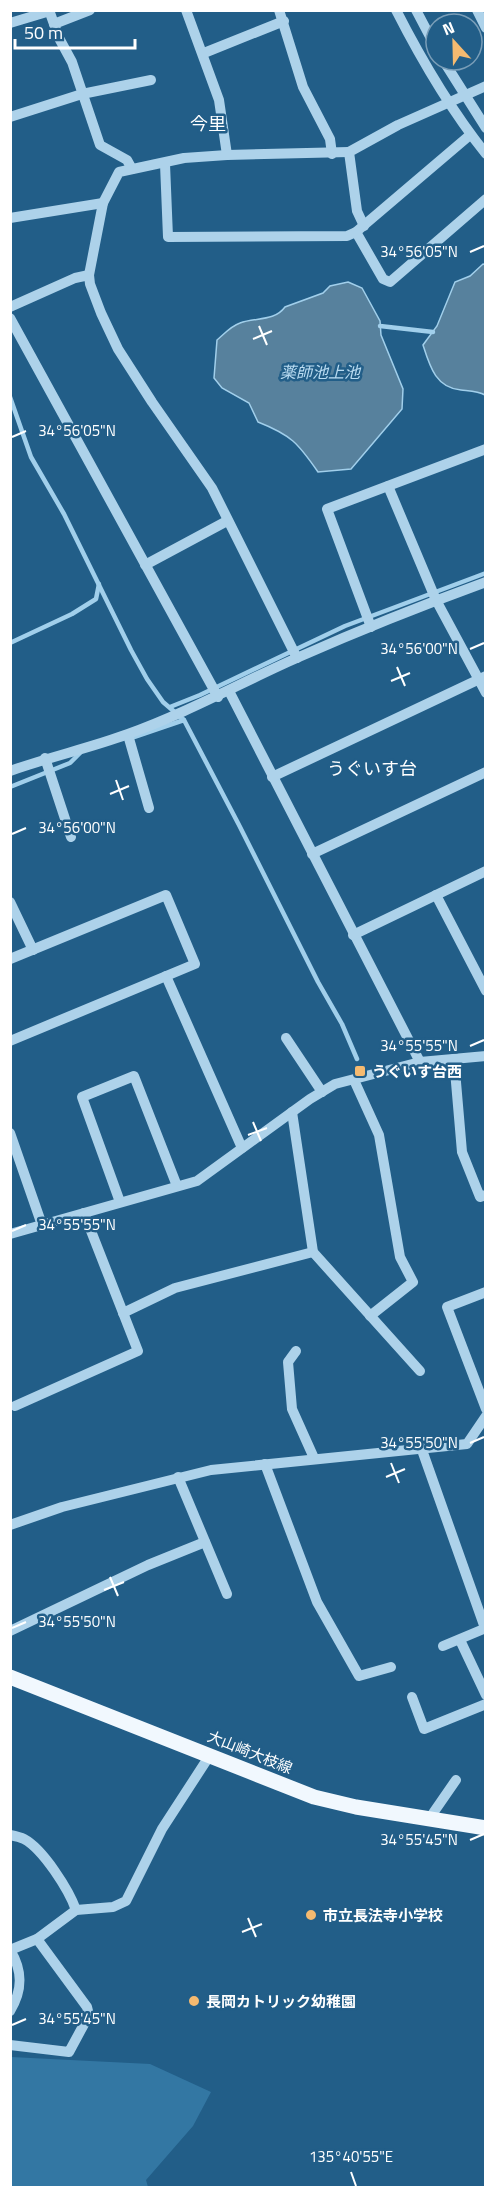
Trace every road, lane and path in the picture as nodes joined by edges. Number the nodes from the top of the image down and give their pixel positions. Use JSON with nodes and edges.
{"nodes":[{"id":1,"x":90,"y":10,"type":"edge"},
{"id":2,"x":186,"y":10,"type":"edge"},
{"id":3,"x":279,"y":10,"type":"edge"},
{"id":4,"x":396,"y":10,"type":"edge"},
{"id":5,"x":416,"y":10,"type":"edge"},
{"id":6,"x":477,"y":10,"type":"edge"},
{"id":7,"x":50,"y":11,"type":"edge"},
{"id":8,"x":284,"y":21,"type":"junction"},
{"id":9,"x":10,"y":23,"type":"edge"},
{"id":10,"x":54,"y":24,"type":"junction"},
{"id":11,"x":424,"y":25,"type":"edge"},
{"id":12,"x":486,"y":28,"type":"edge"},
{"id":13,"x":204,"y":53,"type":"junction"},
{"id":14,"x":450,"y":72,"type":"edge"},
{"id":15,"x":151,"y":80,"type":"dead end"},
{"id":16,"x":486,"y":86,"type":"edge"},
{"id":17,"x":82,"y":93,"type":"junction"},
{"id":18,"x":464,"y":96,"type":"junction"},
{"id":19,"x":448,"y":104,"type":"junction"},
{"id":20,"x":10,"y":117,"type":"edge"},
{"id":21,"x":486,"y":128,"type":"edge"},
{"id":22,"x":470,"y":135,"type":"junction"},
{"id":23,"x":349,"y":152,"type":"junction"},
{"id":24,"x":332,"y":153,"type":"junction"},
{"id":25,"x":227,"y":154,"type":"junction"},
{"id":26,"x":486,"y":154,"type":"edge"},
{"id":27,"x":165,"y":164,"type":"junction"},
{"id":28,"x":132,"y":169,"type":"junction"},
{"id":29,"x":103,"y":203,"type":"junction"},
{"id":30,"x":485,"y":203,"type":"edge"},
{"id":31,"x":10,"y":218,"type":"edge"},
{"id":32,"x":360,"y":229,"type":"junction"},
{"id":33,"x":89,"y":275,"type":"junction"},
{"id":34,"x":10,"y":307,"type":"edge"},
{"id":35,"x":10,"y":318,"type":"edge"},
{"id":36,"x":486,"y":449,"type":"edge"},
{"id":37,"x":388,"y":486,"type":"junction"},
{"id":38,"x":227,"y":521,"type":"junction"},
{"id":39,"x":145,"y":565,"type":"junction"},
{"id":40,"x":486,"y":582,"type":"edge"},
{"id":41,"x":434,"y":595,"type":"junction"},
{"id":42,"x":368,"y":621,"type":"junction"},
{"id":43,"x":294,"y":652,"type":"junction"},
{"id":44,"x":482,"y":677,"type":"edge"},
{"id":45,"x":228,"y":691,"type":"junction"},
{"id":46,"x":215,"y":692,"type":"junction"},
{"id":47,"x":486,"y":693,"type":"edge"},
{"id":48,"x":128,"y":735,"type":"junction"},
{"id":49,"x":45,"y":758,"type":"junction"},
{"id":50,"x":10,"y":771,"type":"edge"},
{"id":51,"x":486,"y":772,"type":"edge"},
{"id":52,"x":272,"y":777,"type":"junction"},
{"id":53,"x":149,"y":808,"type":"dead end"},
{"id":54,"x":71,"y":837,"type":"dead end"},
{"id":55,"x":312,"y":854,"type":"junction"},
{"id":56,"x":486,"y":871,"type":"edge"},
{"id":57,"x":436,"y":895,"type":"junction"},
{"id":58,"x":10,"y":902,"type":"edge"},
{"id":59,"x":353,"y":935,"type":"junction"},
{"id":60,"x":33,"y":950,"type":"junction"},
{"id":61,"x":10,"y":959,"type":"edge"},
{"id":62,"x":166,"y":976,"type":"junction"},
{"id":63,"x":486,"y":991,"type":"edge"},
{"id":64,"x":286,"y":1038,"type":"dead end"},
{"id":65,"x":10,"y":1041,"type":"edge"},
{"id":66,"x":486,"y":1056,"type":"edge"},
{"id":67,"x":454,"y":1059,"type":"junction"},
{"id":68,"x":420,"y":1062,"type":"junction"},
{"id":69,"x":354,"y":1080,"type":"junction"},
{"id":70,"x":322,"y":1092,"type":"junction"},
{"id":71,"x":292,"y":1112,"type":"junction"},
{"id":72,"x":10,"y":1133,"type":"edge"},
{"id":73,"x":242,"y":1148,"type":"junction"},
{"id":74,"x":177,"y":1186,"type":"junction"},
{"id":75,"x":486,"y":1195,"type":"edge"},
{"id":76,"x":120,"y":1202,"type":"junction"},
{"id":77,"x":84,"y":1213,"type":"junction"},
{"id":78,"x":42,"y":1225,"type":"junction"},
{"id":79,"x":10,"y":1234,"type":"edge"},
{"id":80,"x":313,"y":1252,"type":"junction"},
{"id":81,"x":486,"y":1292,"type":"edge"},
{"id":82,"x":123,"y":1313,"type":"junction"},
{"id":83,"x":370,"y":1316,"type":"junction"},
{"id":84,"x":296,"y":1351,"type":"dead end"},
{"id":85,"x":420,"y":1371,"type":"dead end"},
{"id":86,"x":15,"y":1406,"type":"dead end"},
{"id":87,"x":486,"y":1409,"type":"edge"},
{"id":88,"x":486,"y":1416,"type":"edge"},
{"id":89,"x":422,"y":1450,"type":"junction"},
{"id":90,"x":314,"y":1458,"type":"junction"},
{"id":91,"x":265,"y":1464,"type":"junction"},
{"id":92,"x":178,"y":1477,"type":"junction"},
{"id":93,"x":10,"y":1525,"type":"edge"},
{"id":94,"x":205,"y":1542,"type":"junction"},
{"id":95,"x":226,"y":1594,"type":"dead end"},
{"id":96,"x":485,"y":1628,"type":"edge"},
{"id":97,"x":10,"y":1631,"type":"edge"},
{"id":98,"x":460,"y":1640,"type":"junction"},
{"id":99,"x":443,"y":1646,"type":"dead end"},
{"id":100,"x":391,"y":1667,"type":"dead end"},
{"id":101,"x":10,"y":1677,"type":"edge"},
{"id":102,"x":486,"y":1695,"type":"edge"},
{"id":103,"x":412,"y":1697,"type":"dead end"},
{"id":104,"x":486,"y":1704,"type":"edge"},
{"id":105,"x":210,"y":1755,"type":"junction"},
{"id":106,"x":456,"y":1780,"type":"dead end"},
{"id":107,"x":429,"y":1819,"type":"junction"},
{"id":108,"x":486,"y":1828,"type":"edge"},
{"id":109,"x":10,"y":1835,"type":"edge"},
{"id":110,"x":76,"y":1910,"type":"junction"},
{"id":111,"x":37,"y":1939,"type":"junction"},
{"id":112,"x":10,"y":1950,"type":"edge"},
{"id":113,"x":10,"y":2011,"type":"edge"},
{"id":114,"x":10,"y":2045,"type":"edge"}],
"edges":[{"from":1,"to":10,"type":"street"},
{"from":2,"to":13,"type":"street"},
{"from":3,"to":8,"type":"street"},
{"from":4,"to":19,"type":"street"},
{"from":5,"to":11,"type":"street"},
{"from":6,"to":12,"type":"street"},
{"from":7,"to":9,"type":"street"},
{"from":7,"to":10,"type":"street"},
{"from":8,"to":13,"type":"street"},
{"from":8,"to":24,"type":"street"},
{"from":10,"to":17,"type":"street"},
{"from":13,"to":25,"type":"street"},
{"from":14,"to":18,"type":"street"},
{"from":15,"to":17,"type":"street"},
{"from":16,"to":18,"type":"street"},
{"from":17,"to":20,"type":"street"},
{"from":17,"to":28,"type":"street"},
{"from":18,"to":19,"type":"street"},
{"from":18,"to":21,"type":"street"},
{"from":19,"to":22,"type":"street"},
{"from":19,"to":23,"type":"street"},
{"from":22,"to":26,"type":"street"},
{"from":22,"to":32,"type":"street"},
{"from":23,"to":24,"type":"street"},
{"from":23,"to":32,"type":"street"},
{"from":24,"to":25,"type":"street"},
{"from":25,"to":27,"type":"street"},
{"from":27,"to":28,"type":"street"},
{"from":27,"to":32,"type":"street"},
{"from":28,"to":29,"type":"street"},
{"from":29,"to":31,"type":"street"},
{"from":29,"to":33,"type":"street"},
{"from":30,"to":32,"type":"street"},
{"from":33,"to":34,"type":"street"},
{"from":33,"to":38,"type":"street"},
{"from":35,"to":39,"type":"street"},
{"from":36,"to":37,"type":"street"},
{"from":37,"to":41,"type":"street"},
{"from":37,"to":42,"type":"street"},
{"from":38,"to":39,"type":"street"},
{"from":38,"to":43,"type":"street"},
{"from":39,"to":46,"type":"street"},
{"from":40,"to":41,"type":"street"},
{"from":41,"to":42,"type":"street"},
{"from":41,"to":44,"type":"street"},
{"from":42,"to":43,"type":"street"},
{"from":43,"to":45,"type":"street"},
{"from":44,"to":47,"type":"street"},
{"from":44,"to":52,"type":"street"},
{"from":45,"to":46,"type":"street"},
{"from":45,"to":52,"type":"street"},
{"from":46,"to":48,"type":"street"},
{"from":48,"to":49,"type":"street"},
{"from":48,"to":53,"type":"street"},
{"from":49,"to":50,"type":"street"},
{"from":49,"to":54,"type":"street"},
{"from":51,"to":55,"type":"street"},
{"from":52,"to":55,"type":"street"},
{"from":55,"to":59,"type":"street"},
{"from":56,"to":57,"type":"street"},
{"from":57,"to":59,"type":"street"},
{"from":57,"to":63,"type":"street"},
{"from":58,"to":60,"type":"street"},
{"from":59,"to":68,"type":"street"},
{"from":60,"to":61,"type":"street"},
{"from":60,"to":62,"type":"street"},
{"from":62,"to":65,"type":"street"},
{"from":62,"to":73,"type":"street"},
{"from":64,"to":70,"type":"street"},
{"from":66,"to":67,"type":"street"},
{"from":67,"to":68,"type":"street"},
{"from":67,"to":75,"type":"street"},
{"from":68,"to":69,"type":"street"},
{"from":69,"to":70,"type":"street"},
{"from":69,"to":83,"type":"street"},
{"from":70,"to":71,"type":"street"},
{"from":71,"to":73,"type":"street"},
{"from":71,"to":80,"type":"street"},
{"from":72,"to":78,"type":"street"},
{"from":73,"to":74,"type":"street"},
{"from":74,"to":76,"type":"street"},
{"from":74,"to":76,"type":"street"},
{"from":76,"to":77,"type":"street"},
{"from":77,"to":78,"type":"street"},
{"from":77,"to":82,"type":"street"},
{"from":78,"to":79,"type":"street"},
{"from":80,"to":82,"type":"street"},
{"from":80,"to":83,"type":"street"},
{"from":81,"to":87,"type":"street"},
{"from":82,"to":86,"type":"street"},
{"from":83,"to":85,"type":"street"},
{"from":84,"to":90,"type":"street"},
{"from":88,"to":89,"type":"street"},
{"from":89,"to":90,"type":"street"},
{"from":89,"to":96,"type":"street"},
{"from":90,"to":91,"type":"street"},
{"from":91,"to":92,"type":"street"},
{"from":91,"to":100,"type":"street"},
{"from":92,"to":93,"type":"street"},
{"from":92,"to":94,"type":"street"},
{"from":94,"to":95,"type":"street"},
{"from":94,"to":97,"type":"street"},
{"from":96,"to":98,"type":"street"},
{"from":98,"to":99,"type":"street"},
{"from":98,"to":102,"type":"street"},
{"from":101,"to":105,"type":"main road","name":"大山崎大枝線"},
{"from":103,"to":104,"type":"street"},
{"from":105,"to":107,"type":"main road","name":"大山崎大枝線"},
{"from":105,"to":110,"type":"street"},
{"from":106,"to":107,"type":"street"},
{"from":107,"to":108,"type":"main road","name":"大山崎大枝線"},
{"from":109,"to":110,"type":"street"},
{"from":110,"to":111,"type":"street"},
{"from":111,"to":112,"type":"street"},
{"from":111,"to":114,"type":"street"},
{"from":112,"to":113,"type":"street"}]}
